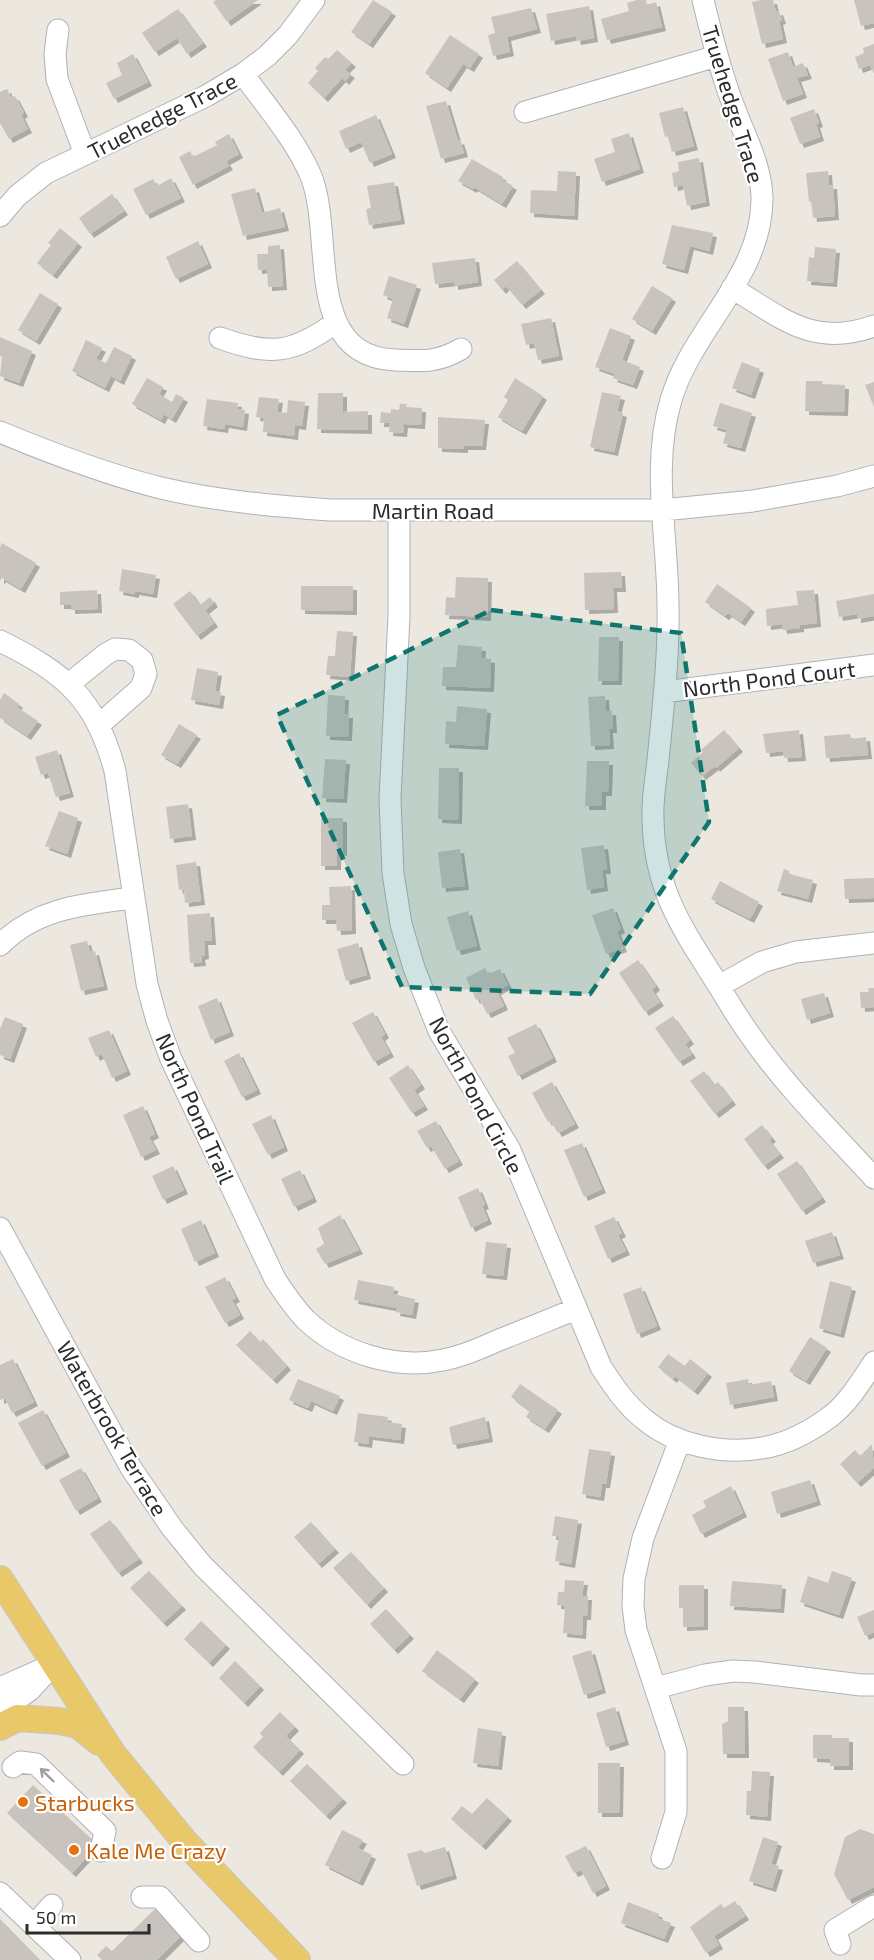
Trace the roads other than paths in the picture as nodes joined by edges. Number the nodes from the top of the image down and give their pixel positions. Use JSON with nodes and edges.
{"nodes":[{"id":1,"x":314,"y":0,"type":"edge"},
{"id":2,"x":703,"y":0,"type":"edge"},
{"id":3,"x":58,"y":30,"type":"dead end"},
{"id":4,"x":717,"y":56,"type":"junction"},
{"id":5,"x":243,"y":74,"type":"junction"},
{"id":6,"x":525,"y":112,"type":"dead end"},
{"id":7,"x":85,"y":154,"type":"junction"},
{"id":8,"x":0,"y":216,"type":"edge"},
{"id":9,"x":732,"y":288,"type":"junction"},
{"id":10,"x":336,"y":323,"type":"junction"},
{"id":11,"x":874,"y":326,"type":"edge"},
{"id":12,"x":220,"y":338,"type":"dead end"},
{"id":13,"x":461,"y":349,"type":"dead end"},
{"id":14,"x":0,"y":432,"type":"edge"},
{"id":15,"x":874,"y":476,"type":"edge"},
{"id":16,"x":663,"y":510,"type":"junction"},
{"id":17,"x":399,"y":511,"type":"junction"},
{"id":18,"x":0,"y":641,"type":"edge"},
{"id":19,"x":874,"y":665,"type":"edge"},
{"id":20,"x":69,"y":684,"type":"junction"},
{"id":21,"x":664,"y":692,"type":"junction"},
{"id":22,"x":99,"y":725,"type":"junction"},
{"id":23,"x":133,"y":898,"type":"junction"},
{"id":24,"x":874,"y":943,"type":"edge"},
{"id":25,"x":0,"y":945,"type":"edge"},
{"id":26,"x":719,"y":986,"type":"junction"},
{"id":27,"x":874,"y":1178,"type":"edge"},
{"id":28,"x":0,"y":1228,"type":"edge"},
{"id":29,"x":576,"y":1309,"type":"junction"},
{"id":30,"x":874,"y":1362,"type":"edge"},
{"id":31,"x":680,"y":1440,"type":"junction"},
{"id":32,"x":0,"y":1579,"type":"edge"},
{"id":33,"x":54,"y":1664,"type":"junction"},
{"id":34,"x":874,"y":1685,"type":"edge"},
{"id":35,"x":0,"y":1688,"type":"edge"},
{"id":36,"x":656,"y":1688,"type":"junction"},
{"id":37,"x":0,"y":1711,"type":"edge"},
{"id":38,"x":0,"y":1727,"type":"edge"},
{"id":39,"x":113,"y":1754,"type":"junction"},
{"id":40,"x":403,"y":1764,"type":"dead end"},
{"id":41,"x":13,"y":1767,"type":"dead end"},
{"id":42,"x":101,"y":1851,"type":"dead end"},
{"id":43,"x":662,"y":1858,"type":"dead end"},
{"id":44,"x":0,"y":1893,"type":"edge"},
{"id":45,"x":142,"y":1897,"type":"dead end"},
{"id":46,"x":52,"y":1905,"type":"dead end"},
{"id":47,"x":874,"y":1906,"type":"edge"},
{"id":48,"x":34,"y":1926,"type":"junction"},
{"id":49,"x":200,"y":1941,"type":"dead end"},
{"id":50,"x":840,"y":1944,"type":"dead end"},
{"id":51,"x":77,"y":1957,"type":"edge"},
{"id":52,"x":297,"y":1960,"type":"edge"}],
"edges":[{"from":1,"to":5,"type":"street","name":"Truehedge Trace"},
{"from":2,"to":4,"type":"street","name":"Truehedge Trace"},
{"from":3,"to":7,"type":"street"},
{"from":4,"to":6,"type":"street"},
{"from":4,"to":9,"type":"street","name":"Truehedge Trace"},
{"from":5,"to":7,"type":"street","name":"Truehedge Trace"},
{"from":5,"to":10,"type":"street"},
{"from":7,"to":8,"type":"street","name":"Truehedge Trace"},
{"from":9,"to":11,"type":"street"},
{"from":9,"to":16,"type":"street","name":"Truehedge Trace"},
{"from":10,"to":12,"type":"street"},
{"from":10,"to":13,"type":"street"},
{"from":14,"to":17,"type":"street","name":"Martin Road"},
{"from":15,"to":16,"type":"street","name":"Martin Road"},
{"from":16,"to":17,"type":"street","name":"Martin Road"},
{"from":16,"to":21,"type":"street"},
{"from":17,"to":29,"type":"street","name":"North Pond Circle"},
{"from":18,"to":20,"type":"street","name":"North Pond Trail"},
{"from":19,"to":21,"type":"street","name":"North Pond Court"},
{"from":20,"to":22,"type":"street","name":"North Pond Trail"},
{"from":20,"to":22,"type":"street"},
{"from":21,"to":26,"type":"street"},
{"from":22,"to":23,"type":"street","name":"North Pond Trail"},
{"from":23,"to":25,"type":"street"},
{"from":23,"to":29,"type":"street","name":"North Pond Trail"},
{"from":24,"to":26,"type":"street"},
{"from":26,"to":27,"type":"street"},
{"from":28,"to":40,"type":"street","name":"Waterbrook Terrace"},
{"from":29,"to":31,"type":"street","name":"North Pond Circle"},
{"from":30,"to":31,"type":"street","name":"North Pond Circle"},
{"from":31,"to":36,"type":"street"},
{"from":32,"to":33,"type":"main road"},
{"from":33,"to":35,"type":"street"},
{"from":33,"to":37,"type":"street"},
{"from":33,"to":39,"type":"main road"},
{"from":34,"to":36,"type":"street"},
{"from":36,"to":43,"type":"street"},
{"from":38,"to":39,"type":"main road"},
{"from":39,"to":52,"type":"main road"},
{"from":42,"to":41,"type":"street","one_way":true},
{"from":44,"to":48,"type":"street"},
{"from":45,"to":49,"type":"street"},
{"from":46,"to":48,"type":"street"},
{"from":47,"to":50,"type":"street"},
{"from":48,"to":51,"type":"street"}]}
